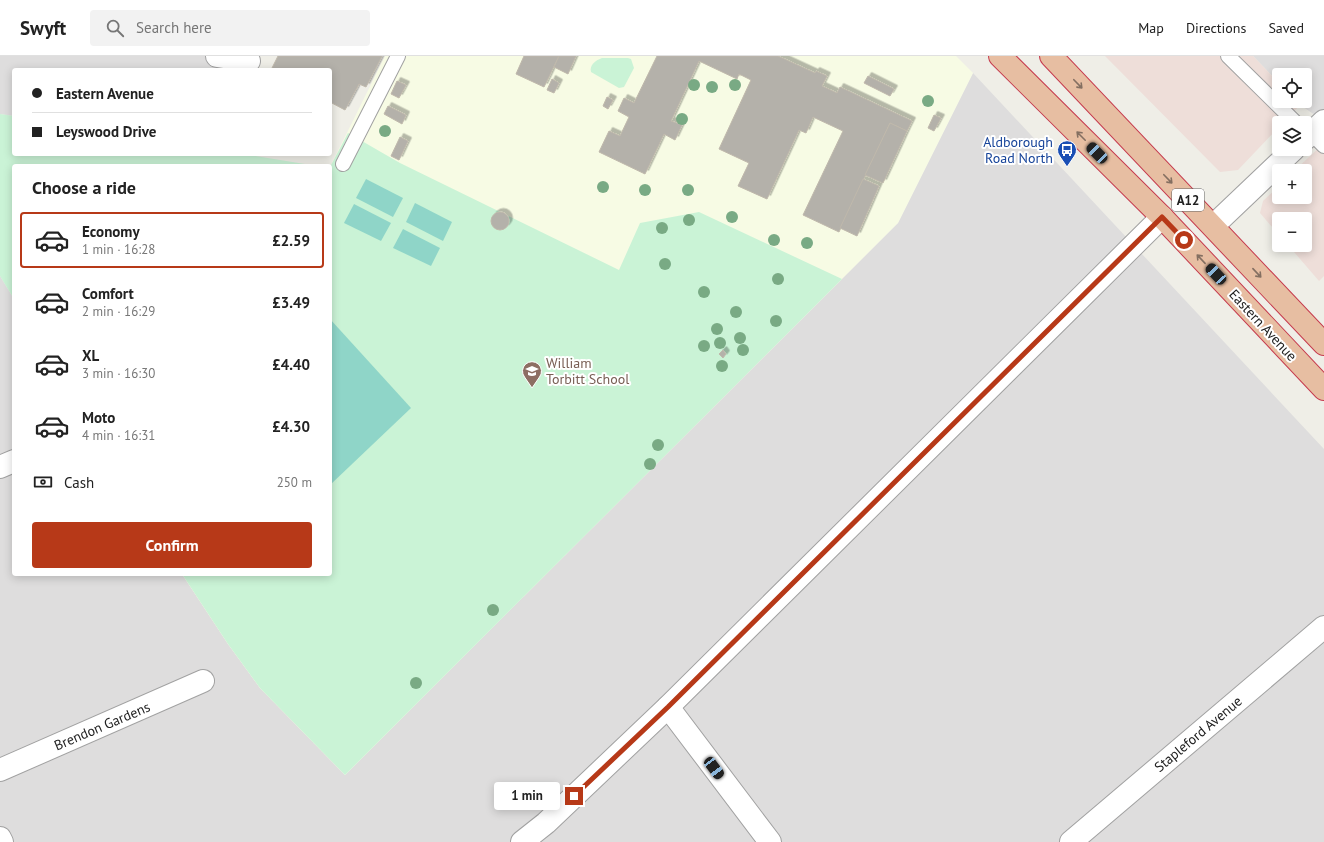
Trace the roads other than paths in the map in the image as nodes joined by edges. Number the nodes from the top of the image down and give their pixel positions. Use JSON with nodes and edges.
{"nodes":[{"id":1,"x":217,"y":56,"type":"edge"},
{"id":2,"x":398,"y":56,"type":"edge"},
{"id":3,"x":1000,"y":56,"type":"edge"},
{"id":4,"x":1051,"y":56,"type":"edge"},
{"id":5,"x":1228,"y":56,"type":"edge"},
{"id":6,"x":249,"y":61,"type":"dead end"},
{"id":7,"x":1290,"y":116,"type":"edge"},
{"id":8,"x":1287,"y":156,"type":"edge"},
{"id":9,"x":343,"y":164,"type":"dead end"},
{"id":10,"x":1162,"y":217,"type":"junction"},
{"id":11,"x":1213,"y":226,"type":"junction"},
{"id":12,"x":1324,"y":344,"type":"edge"},
{"id":13,"x":1324,"y":389,"type":"edge"},
{"id":14,"x":12,"y":462,"type":"edge"},
{"id":15,"x":0,"y":467,"type":"edge"},
{"id":16,"x":1324,"y":627,"type":"edge"},
{"id":17,"x":204,"y":682,"type":"dead end"},
{"id":18,"x":668,"y":707,"type":"junction"},
{"id":19,"x":0,"y":770,"type":"edge"},
{"id":20,"x":0,"y":838,"type":"edge"},
{"id":21,"x":2,"y":842,"type":"edge"},
{"id":22,"x":522,"y":842,"type":"edge"},
{"id":23,"x":770,"y":842,"type":"edge"},
{"id":24,"x":1071,"y":842,"type":"edge"}],
"edges":[{"from":1,"to":6,"type":"street"},
{"from":2,"to":9,"type":"lane"},
{"from":10,"to":3,"type":"highway","name":"Eastern Avenue","number":"A12","one_way":true},
{"from":4,"to":11,"type":"highway","number":"A12","one_way":true},
{"from":5,"to":7,"type":"lane"},
{"from":8,"to":11,"type":"street"},
{"from":13,"to":10,"type":"highway","name":"Eastern Avenue","number":"A12","one_way":true},
{"from":10,"to":18,"type":"street"},
{"from":11,"to":12,"type":"highway","number":"A12","one_way":true},
{"from":14,"to":15,"type":"street"},
{"from":16,"to":24,"type":"street","name":"Stapleford Avenue"},
{"from":17,"to":19,"type":"street","name":"Brendon Gardens"},
{"from":18,"to":22,"type":"street"},
{"from":18,"to":23,"type":"street"},
{"from":20,"to":21,"type":"street"}]}
